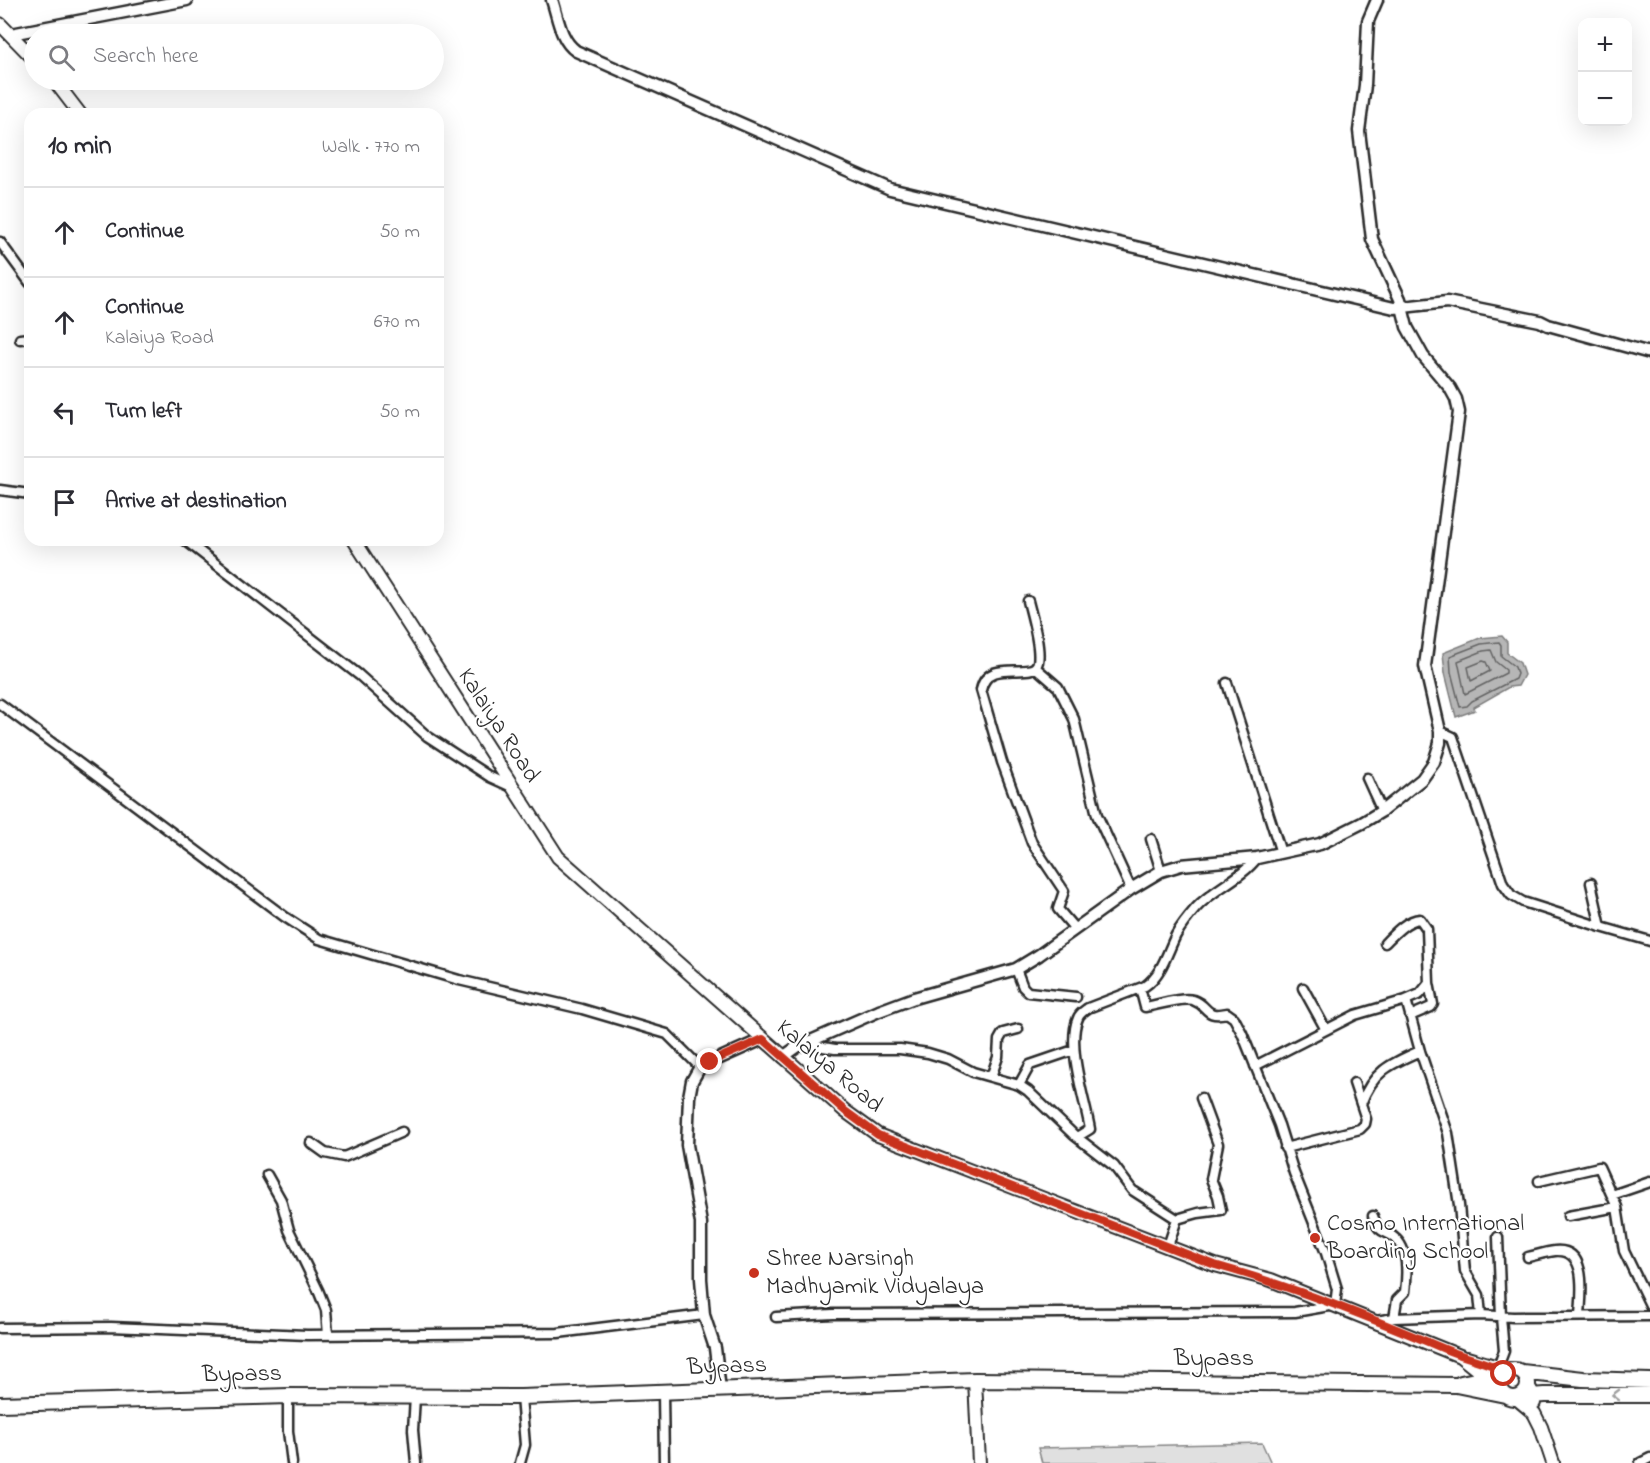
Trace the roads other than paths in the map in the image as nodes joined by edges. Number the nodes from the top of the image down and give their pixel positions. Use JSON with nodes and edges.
{"nodes":[{"id":1,"x":187,"y":0,"type":"edge"},
{"id":2,"x":552,"y":0,"type":"edge"},
{"id":3,"x":1377,"y":0,"type":"edge"},
{"id":4,"x":0,"y":24,"type":"edge"},
{"id":5,"x":63,"y":24,"type":"edge"},
{"id":6,"x":24,"y":31,"type":"edge"},
{"id":7,"x":11,"y":34,"type":"junction"},
{"id":8,"x":24,"y":48,"type":"edge"},
{"id":9,"x":62,"y":90,"type":"edge"},
{"id":10,"x":75,"y":108,"type":"edge"},
{"id":11,"x":0,"y":242,"type":"edge"},
{"id":12,"x":24,"y":275,"type":"edge"},
{"id":13,"x":1401,"y":308,"type":"junction"},
{"id":14,"x":20,"y":339,"type":"dead end"},
{"id":15,"x":24,"y":339,"type":"edge"},
{"id":16,"x":1650,"y":353,"type":"edge"},
{"id":17,"x":0,"y":490,"type":"edge"},
{"id":18,"x":24,"y":493,"type":"edge"},
{"id":19,"x":193,"y":546,"type":"edge"},
{"id":20,"x":358,"y":546,"type":"edge"},
{"id":21,"x":1028,"y":602,"type":"dead end"},
{"id":22,"x":1035,"y":667,"type":"junction"},
{"id":23,"x":1227,"y":683,"type":"dead end"},
{"id":24,"x":0,"y":704,"type":"edge"},
{"id":25,"x":1440,"y":731,"type":"junction"},
{"id":26,"x":1367,"y":778,"type":"dead end"},
{"id":27,"x":513,"y":787,"type":"junction"},
{"id":28,"x":1382,"y":811,"type":"junction"},
{"id":29,"x":1151,"y":839,"type":"dead end"},
{"id":30,"x":1281,"y":853,"type":"junction"},
{"id":31,"x":1257,"y":858,"type":"junction"},
{"id":32,"x":1161,"y":872,"type":"junction"},
{"id":33,"x":1591,"y":883,"type":"dead end"},
{"id":34,"x":1131,"y":889,"type":"junction"},
{"id":35,"x":1600,"y":927,"type":"junction"},
{"id":36,"x":1075,"y":929,"type":"junction"},
{"id":37,"x":1650,"y":941,"type":"edge"},
{"id":38,"x":1385,"y":944,"type":"dead end"},
{"id":39,"x":1016,"y":969,"type":"junction"},
{"id":40,"x":1429,"y":983,"type":"junction"},
{"id":41,"x":1140,"y":988,"type":"junction"},
{"id":42,"x":1304,"y":988,"type":"dead end"},
{"id":43,"x":1076,"y":998,"type":"dead end"},
{"id":44,"x":1406,"y":1000,"type":"junction"},
{"id":45,"x":1410,"y":1016,"type":"junction"},
{"id":46,"x":1018,"y":1029,"type":"dead end"},
{"id":47,"x":1325,"y":1029,"type":"junction"},
{"id":48,"x":763,"y":1039,"type":"junction"},
{"id":49,"x":806,"y":1044,"type":"junction"},
{"id":50,"x":1074,"y":1050,"type":"junction"},
{"id":51,"x":1420,"y":1051,"type":"junction"},
{"id":52,"x":783,"y":1057,"type":"junction"},
{"id":53,"x":1255,"y":1066,"type":"junction"},
{"id":54,"x":700,"y":1067,"type":"junction"},
{"id":55,"x":991,"y":1077,"type":"junction"},
{"id":56,"x":1354,"y":1083,"type":"dead end"},
{"id":57,"x":1019,"y":1085,"type":"junction"},
{"id":58,"x":1201,"y":1098,"type":"dead end"},
{"id":59,"x":1361,"y":1105,"type":"junction"},
{"id":60,"x":402,"y":1132,"type":"dead end"},
{"id":61,"x":1077,"y":1137,"type":"junction"},
{"id":62,"x":311,"y":1143,"type":"dead end"},
{"id":63,"x":1285,"y":1148,"type":"junction"},
{"id":64,"x":267,"y":1175,"type":"dead end"},
{"id":65,"x":1539,"y":1181,"type":"dead end"},
{"id":66,"x":1650,"y":1182,"type":"edge"},
{"id":67,"x":1612,"y":1195,"type":"junction"},
{"id":68,"x":1617,"y":1207,"type":"junction"},
{"id":69,"x":1373,"y":1216,"type":"dead end"},
{"id":70,"x":1568,"y":1216,"type":"dead end"},
{"id":71,"x":1176,"y":1219,"type":"junction"},
{"id":72,"x":1498,"y":1237,"type":"dead end"},
{"id":73,"x":1168,"y":1246,"type":"junction"},
{"id":74,"x":1528,"y":1257,"type":"dead end"},
{"id":75,"x":1335,"y":1305,"type":"junction"},
{"id":76,"x":1650,"y":1305,"type":"edge"},
{"id":77,"x":704,"y":1315,"type":"junction"},
{"id":78,"x":1481,"y":1315,"type":"junction"},
{"id":79,"x":1580,"y":1316,"type":"junction"},
{"id":80,"x":1650,"y":1316,"type":"edge"},
{"id":81,"x":776,"y":1317,"type":"dead end"},
{"id":82,"x":1500,"y":1317,"type":"junction"},
{"id":83,"x":1394,"y":1318,"type":"junction"},
{"id":84,"x":1374,"y":1321,"type":"junction"},
{"id":85,"x":0,"y":1328,"type":"edge"},
{"id":86,"x":328,"y":1335,"type":"junction"},
{"id":87,"x":1460,"y":1356,"type":"junction"},
{"id":88,"x":1503,"y":1371,"type":"junction"},
{"id":89,"x":1485,"y":1377,"type":"junction"},
{"id":90,"x":975,"y":1380,"type":"junction"},
{"id":91,"x":1650,"y":1381,"type":"edge"},
{"id":92,"x":1456,"y":1385,"type":"junction"},
{"id":93,"x":720,"y":1390,"type":"junction"},
{"id":94,"x":1518,"y":1390,"type":"junction"},
{"id":95,"x":663,"y":1392,"type":"junction"},
{"id":96,"x":1650,"y":1395,"type":"edge"},
{"id":97,"x":288,"y":1396,"type":"junction"},
{"id":98,"x":415,"y":1397,"type":"junction"},
{"id":99,"x":521,"y":1397,"type":"junction"},
{"id":100,"x":0,"y":1404,"type":"edge"},
{"id":101,"x":1534,"y":1413,"type":"junction"},
{"id":102,"x":1650,"y":1458,"type":"edge"},
{"id":103,"x":292,"y":1463,"type":"edge"},
{"id":104,"x":416,"y":1463,"type":"edge"},
{"id":105,"x":520,"y":1463,"type":"edge"},
{"id":106,"x":664,"y":1463,"type":"edge"},
{"id":107,"x":979,"y":1463,"type":"edge"},
{"id":108,"x":1553,"y":1463,"type":"edge"},
{"id":109,"x":1640,"y":1463,"type":"edge"}],
"edges":[{"from":1,"to":5,"type":"street"},
{"from":2,"to":13,"type":"street"},
{"from":3,"to":13,"type":"street"},
{"from":4,"to":7,"type":"main road"},
{"from":6,"to":7,"type":"street"},
{"from":7,"to":8,"type":"main road"},
{"from":9,"to":10,"type":"main road"},
{"from":11,"to":12,"type":"street"},
{"from":13,"to":16,"type":"street"},
{"from":13,"to":25,"type":"street"},
{"from":14,"to":15,"type":"street"},
{"from":17,"to":18,"type":"street"},
{"from":19,"to":27,"type":"street"},
{"from":20,"to":27,"type":"main road","name":"Kalaiya Road"},
{"from":21,"to":22,"type":"street"},
{"from":22,"to":34,"type":"street"},
{"from":22,"to":36,"type":"street"},
{"from":23,"to":30,"type":"street"},
{"from":24,"to":54,"type":"street"},
{"from":25,"to":28,"type":"street"},
{"from":25,"to":35,"type":"street"},
{"from":26,"to":28,"type":"street"},
{"from":27,"to":48,"type":"main road","name":"Kalaiya Road"},
{"from":28,"to":30,"type":"street"},
{"from":29,"to":32,"type":"street"},
{"from":30,"to":31,"type":"street"},
{"from":31,"to":32,"type":"street"},
{"from":31,"to":41,"type":"street"},
{"from":32,"to":34,"type":"street"},
{"from":33,"to":35,"type":"street"},
{"from":34,"to":36,"type":"street"},
{"from":35,"to":37,"type":"street"},
{"from":36,"to":39,"type":"street"},
{"from":38,"to":40,"type":"street"},
{"from":39,"to":43,"type":"street"},
{"from":39,"to":49,"type":"street"},
{"from":40,"to":44,"type":"street"},
{"from":40,"to":45,"type":"street"},
{"from":41,"to":50,"type":"street"},
{"from":41,"to":53,"type":"street"},
{"from":42,"to":47,"type":"street"},
{"from":44,"to":45,"type":"street"},
{"from":44,"to":47,"type":"street"},
{"from":45,"to":51,"type":"street"},
{"from":46,"to":55,"type":"street"},
{"from":47,"to":53,"type":"street"},
{"from":48,"to":52,"type":"main road","name":"Kalaiya Road"},
{"from":48,"to":54,"type":"street"},
{"from":49,"to":52,"type":"street"},
{"from":49,"to":55,"type":"street"},
{"from":50,"to":57,"type":"street"},
{"from":50,"to":61,"type":"street"},
{"from":51,"to":59,"type":"street"},
{"from":51,"to":78,"type":"street"},
{"from":52,"to":73,"type":"main road","name":"Kalaiya Road"},
{"from":53,"to":63,"type":"street"},
{"from":54,"to":77,"type":"street"},
{"from":55,"to":57,"type":"street"},
{"from":56,"to":59,"type":"street"},
{"from":57,"to":61,"type":"street"},
{"from":58,"to":71,"type":"street"},
{"from":59,"to":63,"type":"street"},
{"from":60,"to":62,"type":"street"},
{"from":61,"to":71,"type":"street"},
{"from":63,"to":75,"type":"street"},
{"from":64,"to":86,"type":"street"},
{"from":65,"to":67,"type":"street"},
{"from":66,"to":67,"type":"street"},
{"from":67,"to":68,"type":"street"},
{"from":68,"to":70,"type":"street"},
{"from":68,"to":76,"type":"street"},
{"from":69,"to":83,"type":"street"},
{"from":71,"to":73,"type":"street"},
{"from":72,"to":82,"type":"street"},
{"from":73,"to":75,"type":"main road","name":"Kalaiya Road"},
{"from":74,"to":79,"type":"street"},
{"from":75,"to":81,"type":"street"},
{"from":75,"to":84,"type":"main road","name":"Kalaiya Road"},
{"from":77,"to":86,"type":"street"},
{"from":77,"to":93,"type":"street"},
{"from":78,"to":82,"type":"street"},
{"from":78,"to":83,"type":"street"},
{"from":79,"to":80,"type":"street"},
{"from":79,"to":82,"type":"street"},
{"from":82,"to":88,"type":"street"},
{"from":83,"to":84,"type":"street"},
{"from":84,"to":87,"type":"main road","name":"Kalaiya Road"},
{"from":85,"to":86,"type":"street"},
{"from":87,"to":88,"type":"main road"},
{"from":87,"to":89,"type":"main road","name":"Kalaiya Road"},
{"from":88,"to":89,"type":"main road"},
{"from":88,"to":94,"type":"main road"},
{"from":89,"to":92,"type":"main road"},
{"from":89,"to":94,"type":"main road","name":"Kalaiya Road"},
{"from":90,"to":92,"type":"main road","name":"Bypass"},
{"from":90,"to":93,"type":"main road","name":"Bypass"},
{"from":90,"to":107,"type":"main road"},
{"from":91,"to":94,"type":"main road"},
{"from":92,"to":94,"type":"main road"},
{"from":93,"to":95,"type":"main road","name":"Bypass"},
{"from":96,"to":94,"type":"main road","one_way":true},
{"from":94,"to":101,"type":"main road","name":"Kalaiya Road"},
{"from":94,"to":101,"type":"main road"},
{"from":95,"to":99,"type":"main road","name":"Bypass"},
{"from":95,"to":106,"type":"street"},
{"from":97,"to":98,"type":"main road","name":"Bypass"},
{"from":97,"to":100,"type":"main road","name":"Bypass"},
{"from":97,"to":103,"type":"street"},
{"from":98,"to":99,"type":"main road","name":"Bypass"},
{"from":98,"to":104,"type":"street"},
{"from":99,"to":105,"type":"street"},
{"from":101,"to":108,"type":"main road"},
{"from":102,"to":109,"type":"street"}]}
